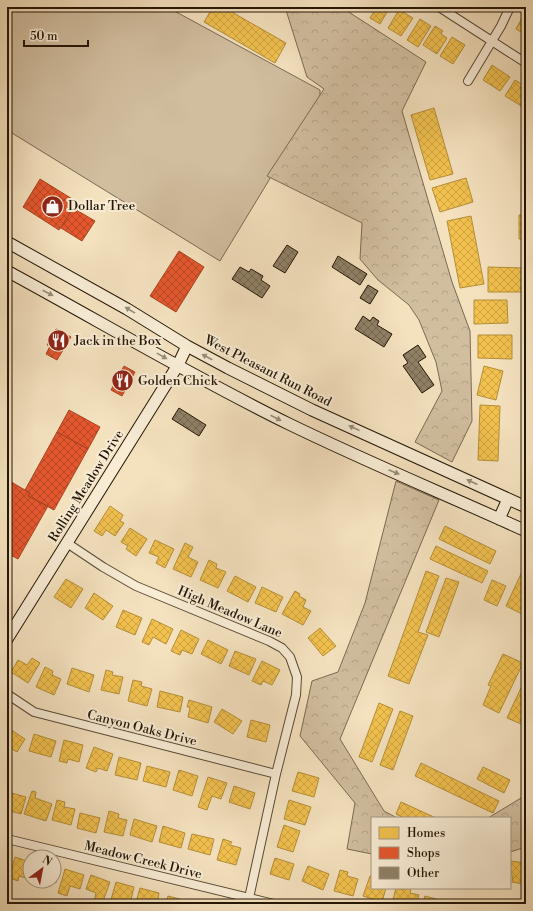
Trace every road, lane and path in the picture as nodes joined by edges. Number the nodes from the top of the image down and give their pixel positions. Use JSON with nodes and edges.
{"nodes":[{"id":1,"x":439,"y":7,"type":"edge"},
{"id":2,"x":510,"y":7,"type":"edge"},
{"id":3,"x":492,"y":41,"type":"junction"},
{"id":4,"x":526,"y":63,"type":"edge"},
{"id":5,"x":468,"y":81,"type":"dead end"},
{"id":6,"x":7,"y":242,"type":"edge"},
{"id":7,"x":7,"y":271,"type":"edge"},
{"id":8,"x":187,"y":346,"type":"junction"},
{"id":9,"x":178,"y":365,"type":"junction"},
{"id":10,"x":508,"y":498,"type":"junction"},
{"id":11,"x":526,"y":507,"type":"edge"},
{"id":12,"x":498,"y":519,"type":"junction"},
{"id":13,"x":526,"y":531,"type":"edge"},
{"id":14,"x":67,"y":543,"type":"junction"},
{"id":15,"x":7,"y":639,"type":"edge"},
{"id":16,"x":7,"y":694,"type":"edge"},
{"id":17,"x":276,"y":774,"type":"junction"},
{"id":18,"x":7,"y":839,"type":"edge"},
{"id":19,"x":248,"y":898,"type":"junction"},
{"id":20,"x":274,"y":904,"type":"edge"}],
"edges":[{"from":1,"to":3,"type":"street"},
{"from":2,"to":3,"type":"street"},
{"from":3,"to":4,"type":"street"},
{"from":3,"to":5,"type":"street"},
{"from":8,"to":6,"type":"main road","name":"West Pleasant Run Road","one_way":true},
{"from":7,"to":9,"type":"main road","one_way":true},
{"from":8,"to":9,"type":"main road","name":"Rolling Meadow Drive"},
{"from":10,"to":8,"type":"main road","name":"West Pleasant Run Road","one_way":true},
{"from":9,"to":12,"type":"main road","one_way":true},
{"from":9,"to":14,"type":"main road","name":"Rolling Meadow Drive"},
{"from":10,"to":11,"type":"main road","name":"West Pleasant Run Road"},
{"from":10,"to":12,"type":"main road"},
{"from":12,"to":13,"type":"main road"},
{"from":14,"to":15,"type":"main road","name":"Rolling Meadow Drive"},
{"from":14,"to":17,"type":"street","name":"High Meadow Lane"},
{"from":16,"to":17,"type":"street","name":"Canyon Oaks Drive"},
{"from":17,"to":19,"type":"street","name":"High Meadow Lane"},
{"from":18,"to":19,"type":"street","name":"Meadow Creek Drive"},
{"from":19,"to":20,"type":"street","name":"Meadow Creek Drive"}]}
